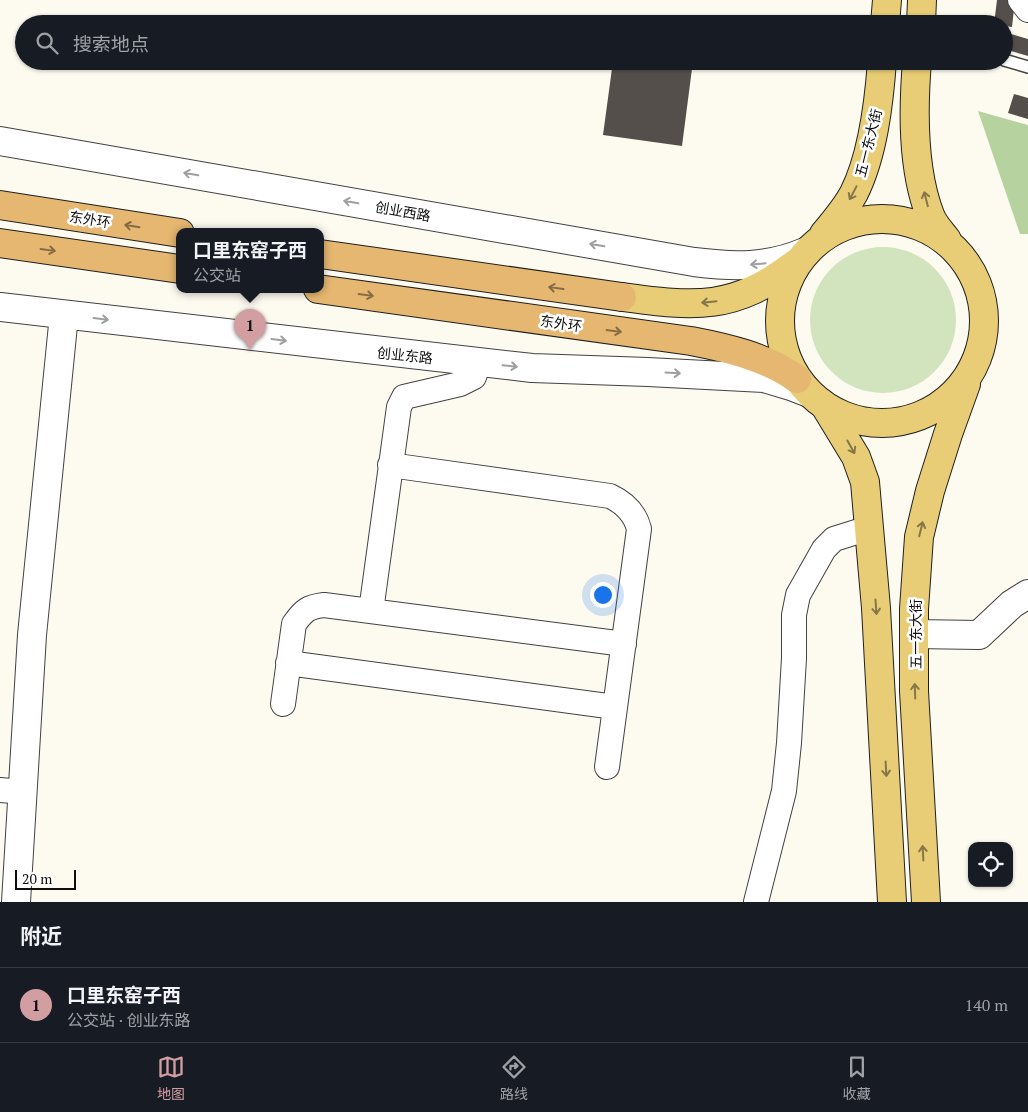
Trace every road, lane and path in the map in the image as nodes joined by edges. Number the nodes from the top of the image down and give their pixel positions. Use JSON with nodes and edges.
{"nodes":[{"id":1,"x":887,"y":0,"type":"edge"},
{"id":2,"x":922,"y":0,"type":"edge"},
{"id":3,"x":1020,"y":0,"type":"edge"},
{"id":4,"x":1028,"y":10,"type":"edge"},
{"id":5,"x":886,"y":15,"type":"edge"},
{"id":6,"x":921,"y":15,"type":"edge"},
{"id":7,"x":1013,"y":63,"type":"edge"},
{"id":8,"x":1028,"y":67,"type":"edge"},
{"id":9,"x":882,"y":70,"type":"edge"},
{"id":10,"x":916,"y":70,"type":"edge"},
{"id":11,"x":0,"y":141,"type":"edge"},
{"id":12,"x":0,"y":206,"type":"edge"},
{"id":13,"x":176,"y":232,"type":"edge"},
{"id":14,"x":948,"y":242,"type":"junction"},
{"id":15,"x":0,"y":243,"type":"edge"},
{"id":16,"x":807,"y":252,"type":"junction"},
{"id":17,"x":324,"y":255,"type":"edge"},
{"id":18,"x":176,"y":268,"type":"edge"},
{"id":19,"x":324,"y":290,"type":"edge"},
{"id":20,"x":622,"y":297,"type":"joint"},
{"id":21,"x":0,"y":307,"type":"edge"},
{"id":22,"x":64,"y":315,"type":"junction"},
{"id":23,"x":479,"y":363,"type":"junction"},
{"id":24,"x":970,"y":374,"type":"junction"},
{"id":25,"x":811,"y":393,"type":"junction"},
{"id":26,"x":390,"y":465,"type":"junction"},
{"id":27,"x":869,"y":528,"type":"junction"},
{"id":28,"x":1028,"y":594,"type":"edge"},
{"id":29,"x":371,"y":611,"type":"junction"},
{"id":30,"x":914,"y":634,"type":"junction"},
{"id":31,"x":624,"y":644,"type":"junction"},
{"id":32,"x":288,"y":663,"type":"junction"},
{"id":33,"x":283,"y":704,"type":"dead end"},
{"id":34,"x":615,"y":707,"type":"junction"},
{"id":35,"x":607,"y":767,"type":"dead end"},
{"id":36,"x":11,"y":791,"type":"edge"},
{"id":37,"x":16,"y":902,"type":"edge"},
{"id":38,"x":756,"y":902,"type":"edge"},
{"id":39,"x":892,"y":902,"type":"edge"},
{"id":40,"x":926,"y":902,"type":"edge"}],
"edges":[{"from":1,"to":5,"type":"main road"},
{"from":2,"to":6,"type":"main road"},
{"from":3,"to":4,"type":"street"},
{"from":7,"to":8,"type":"lane"},
{"from":9,"to":16,"type":"main road","name":"五一东大街","one_way":true},
{"from":14,"to":10,"type":"main road","one_way":true},
{"from":16,"to":11,"type":"street","name":"创业西路","one_way":true},
{"from":13,"to":12,"type":"highway","name":"东外环","one_way":true},
{"from":14,"to":16,"type":"main road"},
{"from":14,"to":24,"type":"main road","name":"五一东大街"},
{"from":15,"to":18,"type":"highway","one_way":true},
{"from":16,"to":20,"type":"main road","one_way":true},
{"from":16,"to":25,"type":"main road"},
{"from":20,"to":17,"type":"highway","one_way":true},
{"from":19,"to":25,"type":"highway","name":"东外环","one_way":true},
{"from":21,"to":22,"type":"street","name":"创业东路"},
{"from":22,"to":23,"type":"street","name":"创业东路","one_way":true},
{"from":22,"to":36,"type":"street"},
{"from":23,"to":25,"type":"street","name":"创业东路","one_way":true},
{"from":23,"to":26,"type":"street"},
{"from":24,"to":25,"type":"main road"},
{"from":30,"to":24,"type":"main road","name":"五一东大街","one_way":true},
{"from":25,"to":27,"type":"main road","one_way":true},
{"from":26,"to":29,"type":"street"},
{"from":26,"to":31,"type":"street"},
{"from":27,"to":38,"type":"street"},
{"from":27,"to":39,"type":"main road","one_way":true},
{"from":28,"to":30,"type":"street"},
{"from":29,"to":31,"type":"street"},
{"from":29,"to":32,"type":"street"},
{"from":40,"to":30,"type":"main road","name":"五一东大街","one_way":true},
{"from":31,"to":34,"type":"street"},
{"from":32,"to":33,"type":"street"},
{"from":32,"to":34,"type":"street"},
{"from":34,"to":35,"type":"street"},
{"from":36,"to":37,"type":"street"}]}
